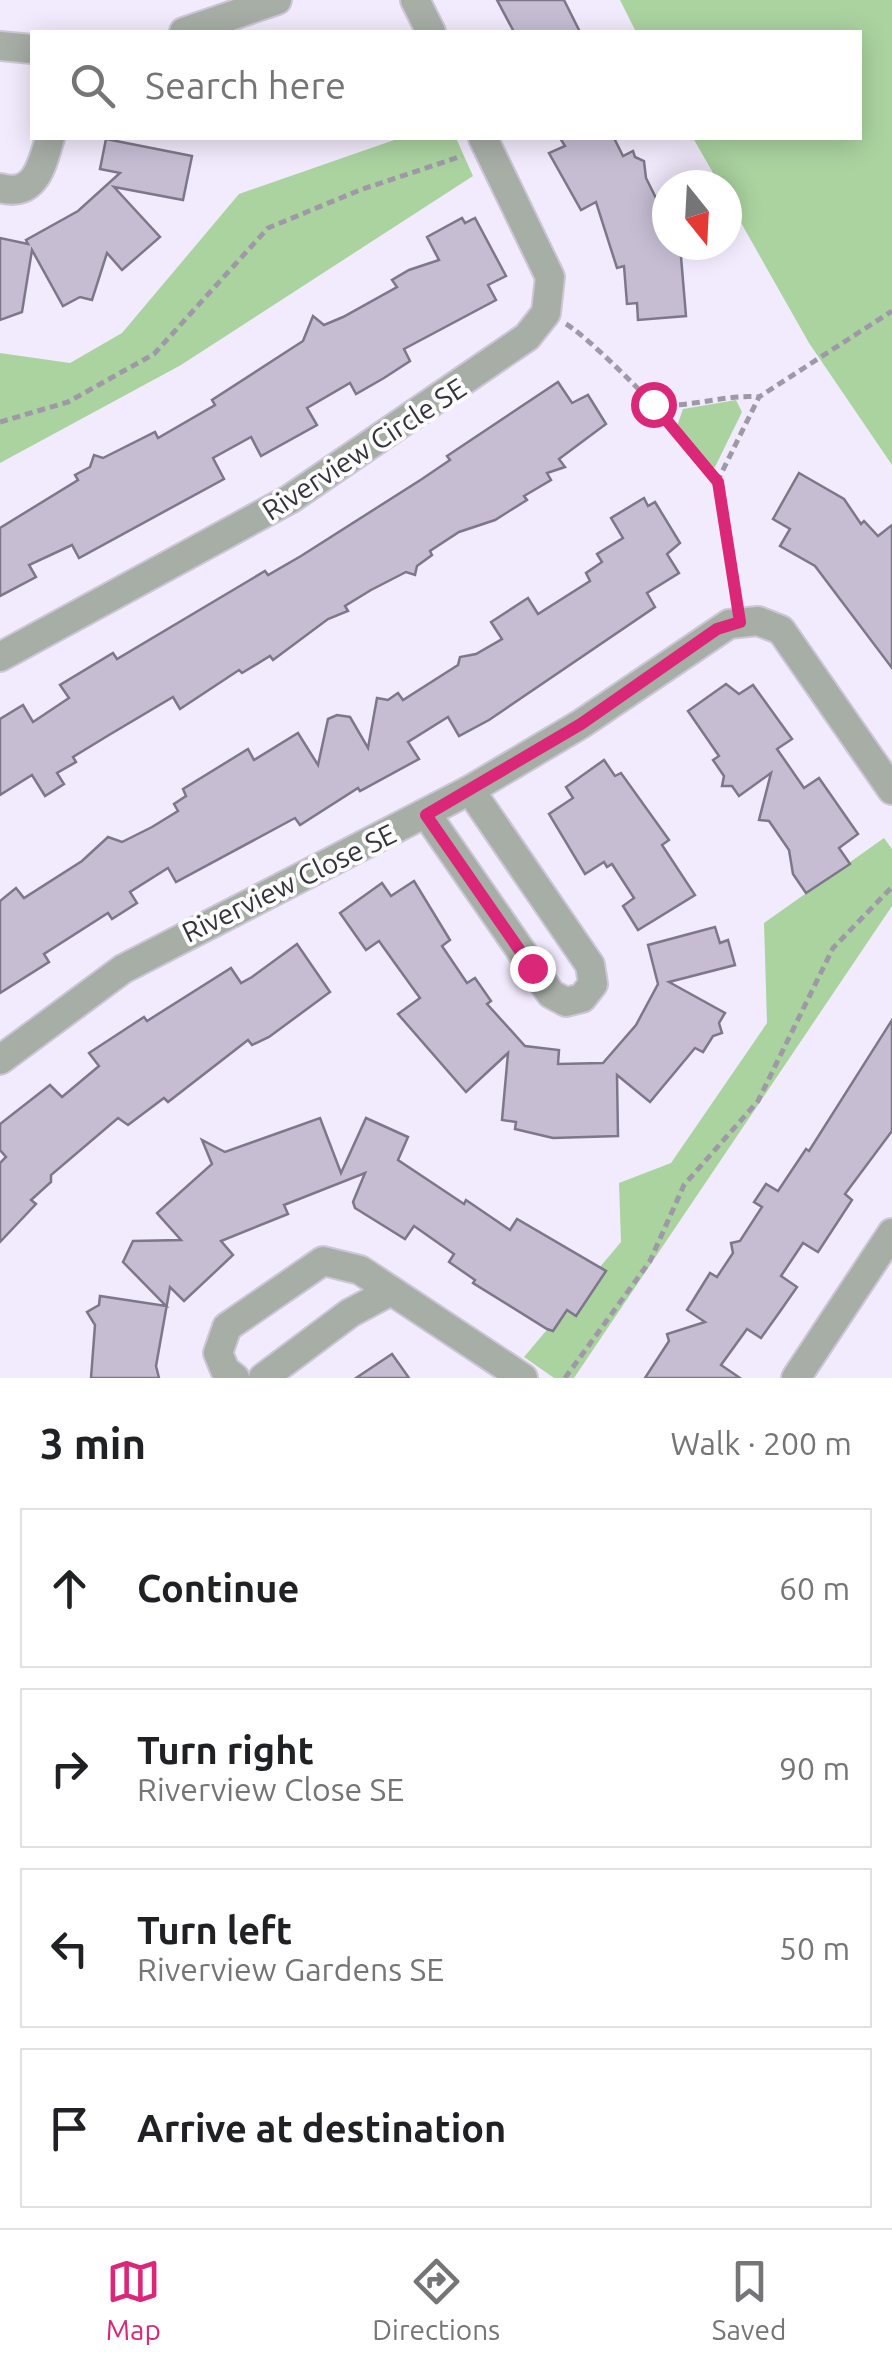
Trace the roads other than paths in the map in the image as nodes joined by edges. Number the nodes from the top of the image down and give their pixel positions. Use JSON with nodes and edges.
{"nodes":[{"id":1,"x":277,"y":0,"type":"edge"},
{"id":2,"x":415,"y":0,"type":"edge"},
{"id":3,"x":190,"y":30,"type":"edge"},
{"id":4,"x":431,"y":30,"type":"edge"},
{"id":5,"x":0,"y":46,"type":"edge"},
{"id":6,"x":30,"y":49,"type":"edge"},
{"id":7,"x":49,"y":140,"type":"edge"},
{"id":8,"x":486,"y":143,"type":"edge"},
{"id":9,"x":0,"y":188,"type":"edge"},
{"id":10,"x":0,"y":658,"type":"edge"},
{"id":11,"x":470,"y":790,"type":"junction"},
{"id":12,"x":892,"y":790,"type":"edge"},
{"id":13,"x":426,"y":815,"type":"junction"},
{"id":14,"x":0,"y":1060,"type":"edge"},
{"id":15,"x":892,"y":1233,"type":"edge"},
{"id":16,"x":390,"y":1291,"type":"junction"},
{"id":17,"x":235,"y":1378,"type":"edge"},
{"id":18,"x":263,"y":1378,"type":"edge"},
{"id":19,"x":523,"y":1378,"type":"edge"},
{"id":20,"x":796,"y":1378,"type":"edge"}],
"edges":[{"from":1,"to":3,"type":"street"},
{"from":2,"to":4,"type":"street"},
{"from":5,"to":6,"type":"street"},
{"from":7,"to":9,"type":"street"},
{"from":8,"to":10,"type":"street","name":"Riverview Circle SE"},
{"from":11,"to":12,"type":"street","name":"Riverview Close SE"},
{"from":11,"to":13,"type":"street","name":"Riverview Close SE"},
{"from":11,"to":13,"type":"street"},
{"from":13,"to":14,"type":"street","name":"Riverview Close SE"},
{"from":15,"to":20,"type":"street"},
{"from":16,"to":17,"type":"street"},
{"from":16,"to":18,"type":"street"},
{"from":16,"to":19,"type":"street"}]}
